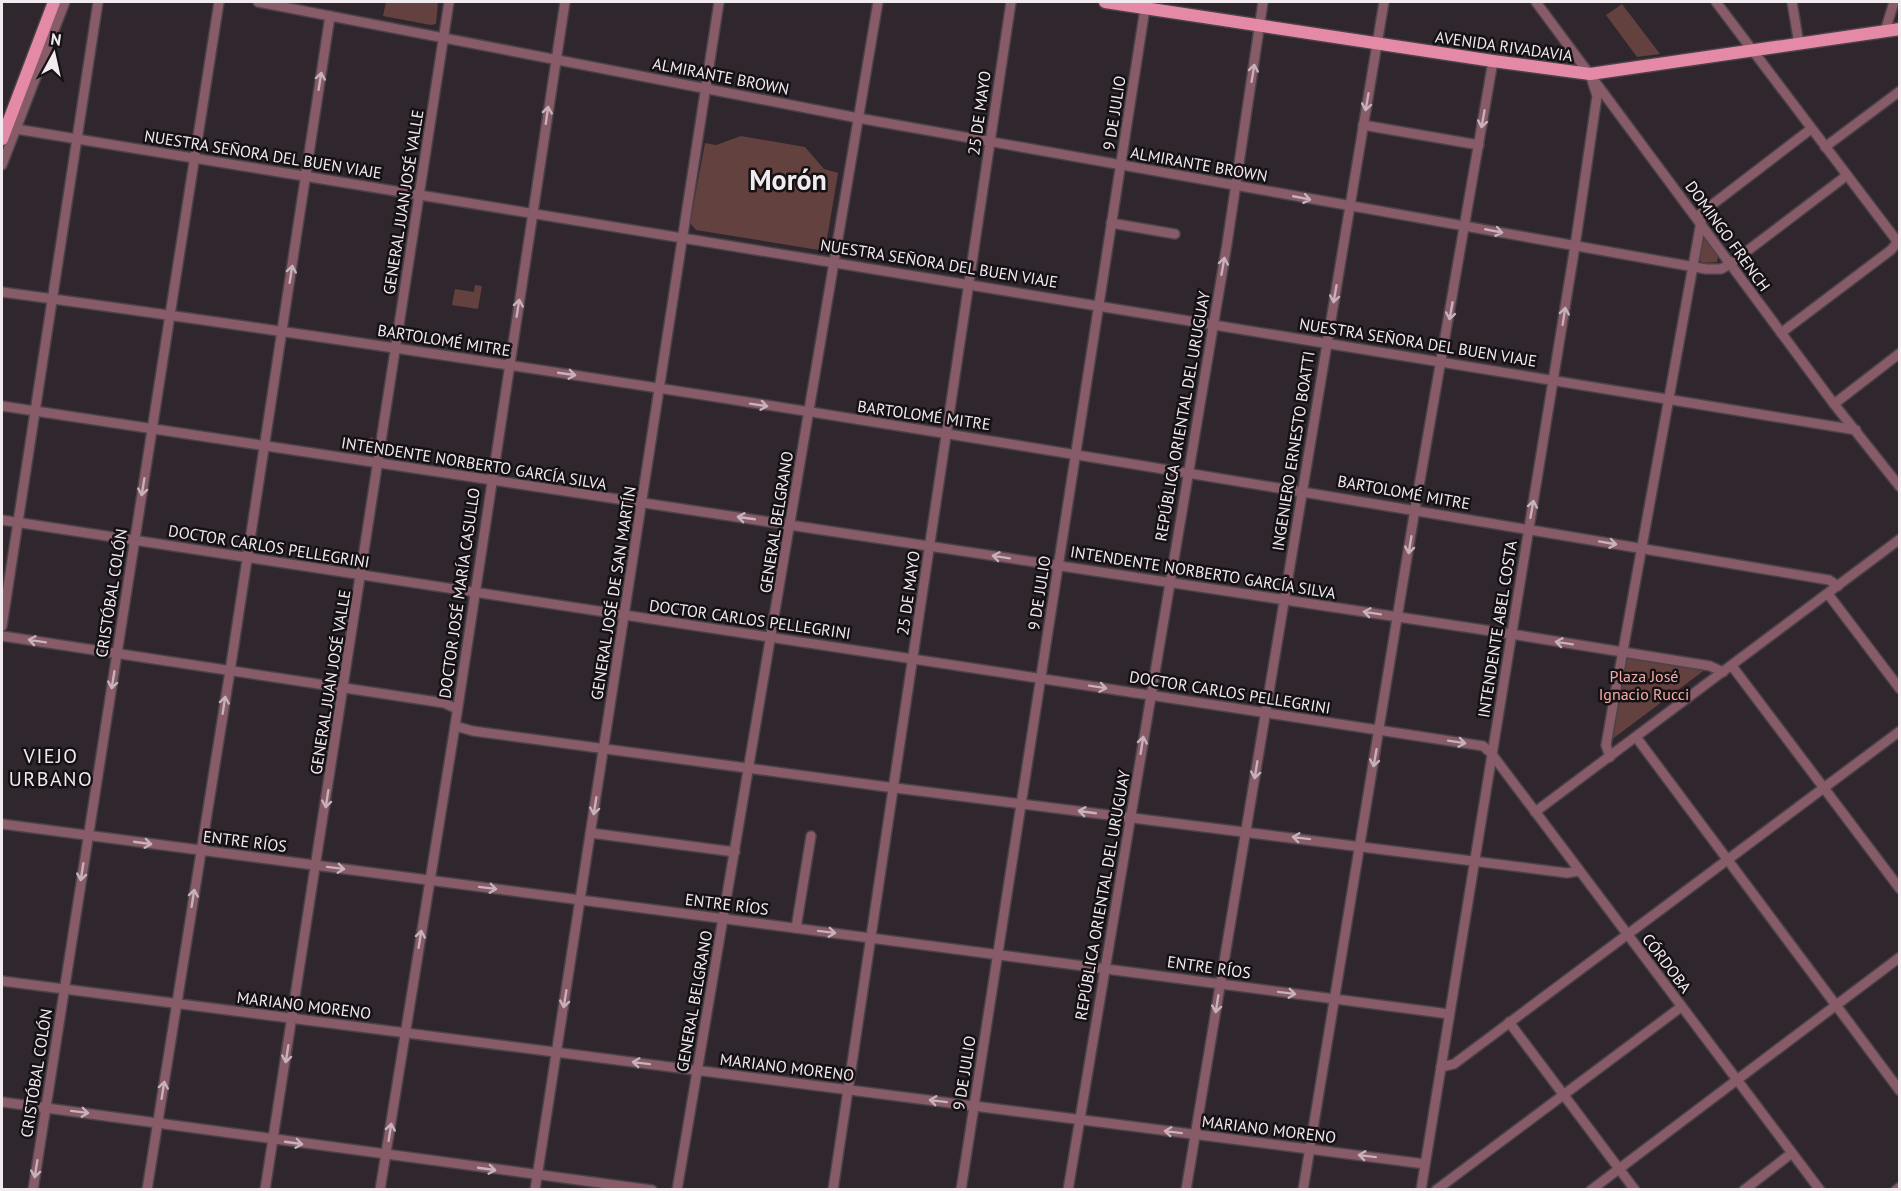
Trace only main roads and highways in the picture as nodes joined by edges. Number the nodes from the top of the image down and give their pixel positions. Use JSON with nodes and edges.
{"nodes":[{"id":1,"x":54,"y":2,"type":"edge"},
{"id":2,"x":1105,"y":2,"type":"edge"},
{"id":3,"x":1145,"y":4,"type":"edge"},
{"id":4,"x":1899,"y":29,"type":"edge"},
{"id":5,"x":2,"y":138,"type":"edge"}],
"edges":[{"from":1,"to":5,"type":"main road"},
{"from":2,"to":3,"type":"main road","name":"AVENIDA RIVADAVIA"},
{"from":3,"to":4,"type":"main road","name":"AVENIDA RIVADAVIA"}]}
